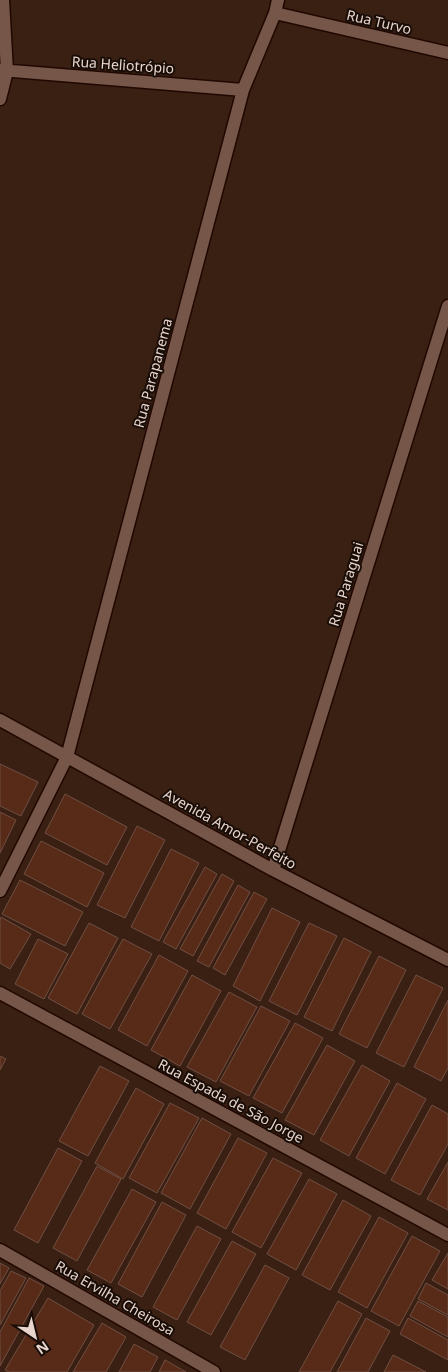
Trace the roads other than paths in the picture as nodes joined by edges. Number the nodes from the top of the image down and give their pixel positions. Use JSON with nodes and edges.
{"nodes":[{"id":1,"x":3,"y":0,"type":"edge"},
{"id":2,"x":278,"y":0,"type":"edge"},
{"id":3,"x":274,"y":13,"type":"junction"},
{"id":4,"x":448,"y":53,"type":"edge"},
{"id":5,"x":4,"y":71,"type":"edge"},
{"id":6,"x":243,"y":90,"type":"junction"},
{"id":7,"x":0,"y":99,"type":"edge"},
{"id":8,"x":448,"y":306,"type":"edge"},
{"id":9,"x":0,"y":720,"type":"edge"},
{"id":10,"x":67,"y":757,"type":"junction"},
{"id":11,"x":273,"y":870,"type":"junction"},
{"id":12,"x":0,"y":891,"type":"edge"},
{"id":13,"x":448,"y":960,"type":"edge"},
{"id":14,"x":0,"y":993,"type":"edge"},
{"id":15,"x":448,"y":1235,"type":"edge"},
{"id":16,"x":0,"y":1250,"type":"edge"},
{"id":17,"x":214,"y":1372,"type":"edge"}],
"edges":[{"from":1,"to":5,"type":"street"},
{"from":2,"to":3,"type":"street","name":"Rua Parapanema"},
{"from":3,"to":4,"type":"street","name":"Rua Turvo"},
{"from":3,"to":6,"type":"street","name":"Rua Parapanema"},
{"from":5,"to":6,"type":"street","name":"Rua Heliotrópio"},
{"from":5,"to":7,"type":"street"},
{"from":6,"to":10,"type":"street","name":"Rua Parapanema"},
{"from":8,"to":11,"type":"street","name":"Rua Paraguai"},
{"from":9,"to":10,"type":"street","name":"Avenida Amor-Perfeito"},
{"from":10,"to":11,"type":"street","name":"Avenida Amor-Perfeito"},
{"from":10,"to":12,"type":"street","name":"Rua Parapanema"},
{"from":11,"to":13,"type":"street","name":"Avenida Amor-Perfeito"},
{"from":14,"to":15,"type":"street","name":"Rua Espada de São Jorge"},
{"from":16,"to":17,"type":"street","name":"Rua Ervilha Cheirosa"}]}
